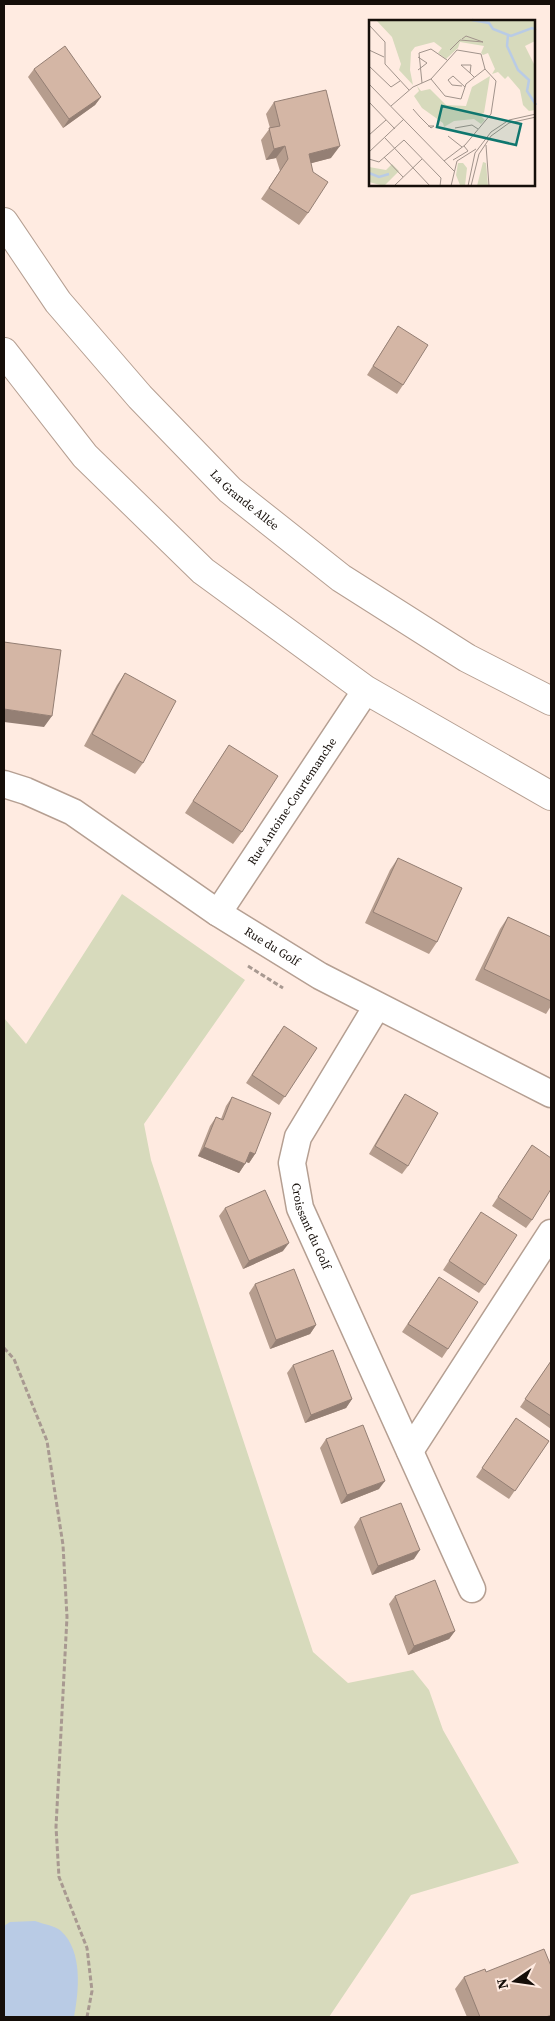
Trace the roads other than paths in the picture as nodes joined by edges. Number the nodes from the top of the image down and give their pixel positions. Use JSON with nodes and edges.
{"nodes":[{"id":1,"x":4,"y":222,"type":"edge"},
{"id":2,"x":4,"y":352,"type":"edge"},
{"id":3,"x":366,"y":690,"type":"junction"},
{"id":4,"x":550,"y":700,"type":"edge"},
{"id":5,"x":4,"y":784,"type":"edge"},
{"id":6,"x":551,"y":796,"type":"edge"},
{"id":7,"x":218,"y":913,"type":"junction"},
{"id":8,"x":377,"y":1006,"type":"junction"},
{"id":9,"x":551,"y":1094,"type":"edge"},
{"id":10,"x":551,"y":1233,"type":"edge"},
{"id":11,"x":410,"y":1451,"type":"junction"},
{"id":12,"x":472,"y":1588,"type":"dead end"}],
"edges":[{"from":1,"to":4,"type":"street","name":"La Grande Allée"},
{"from":2,"to":3,"type":"street"},
{"from":3,"to":6,"type":"street"},
{"from":3,"to":7,"type":"street","name":"Rue Antoine-Courtemanche"},
{"from":5,"to":7,"type":"street","name":"Rue du Golf"},
{"from":7,"to":8,"type":"street","name":"Rue du Golf"},
{"from":8,"to":9,"type":"street","name":"Rue du Golf"},
{"from":8,"to":11,"type":"street","name":"Croissant du Golf"},
{"from":10,"to":11,"type":"street"},
{"from":11,"to":12,"type":"street","name":"Croissant du Golf"}]}
